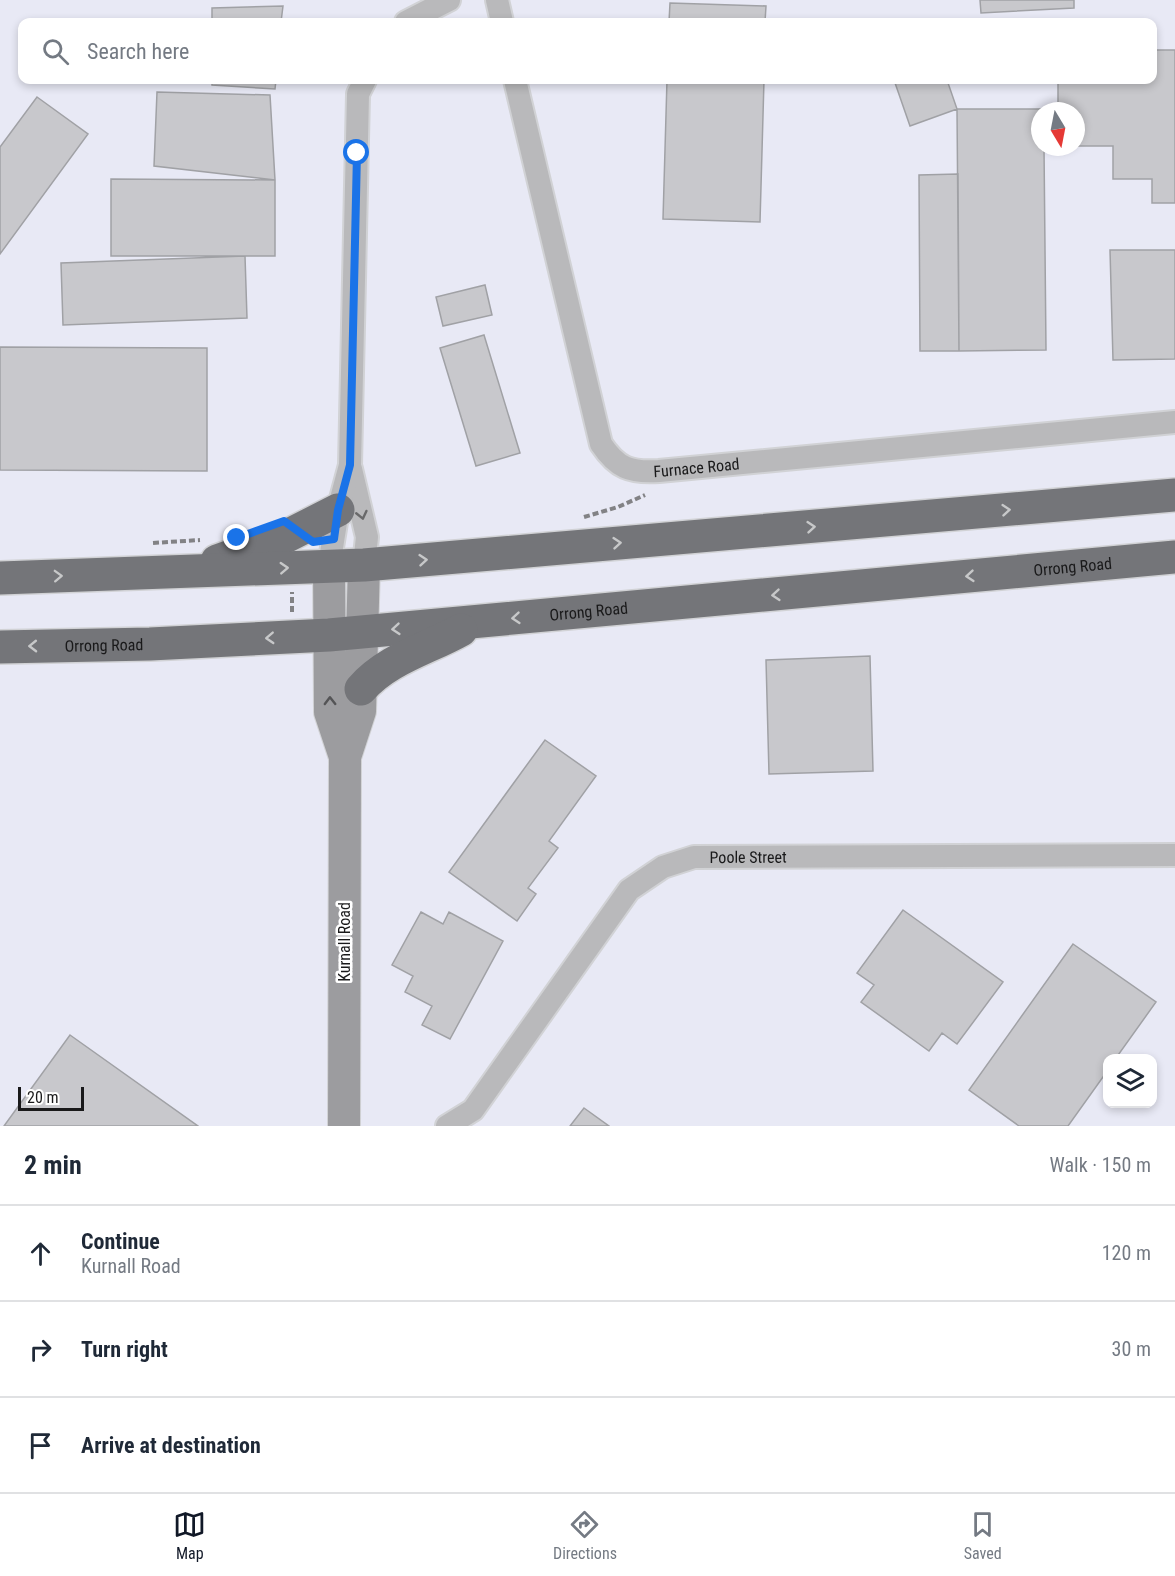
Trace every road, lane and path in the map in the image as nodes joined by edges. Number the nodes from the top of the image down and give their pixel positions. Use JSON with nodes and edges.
{"nodes":[{"id":1,"x":449,"y":0,"type":"edge"},
{"id":2,"x":497,"y":0,"type":"edge"},
{"id":3,"x":414,"y":18,"type":"edge"},
{"id":4,"x":501,"y":18,"type":"edge"},
{"id":5,"x":363,"y":84,"type":"edge"},
{"id":6,"x":516,"y":84,"type":"edge"},
{"id":7,"x":1175,"y":422,"type":"edge"},
{"id":8,"x":350,"y":465,"type":"junction"},
{"id":9,"x":653,"y":490,"type":"dead end"},
{"id":10,"x":1175,"y":495,"type":"edge"},
{"id":11,"x":338,"y":510,"type":"junction"},
{"id":12,"x":583,"y":517,"type":"dead end"},
{"id":13,"x":202,"y":540,"type":"dead end"},
{"id":14,"x":143,"y":543,"type":"dead end"},
{"id":15,"x":1175,"y":557,"type":"edge"},
{"id":16,"x":364,"y":565,"type":"junction"},
{"id":17,"x":329,"y":566,"type":"junction"},
{"id":18,"x":292,"y":567,"type":"junction"},
{"id":19,"x":184,"y":572,"type":"junction"},
{"id":20,"x":0,"y":578,"type":"edge"},
{"id":21,"x":476,"y":622,"type":"junction"},
{"id":22,"x":362,"y":632,"type":"junction"},
{"id":23,"x":329,"y":635,"type":"junction"},
{"id":24,"x":293,"y":637,"type":"junction"},
{"id":25,"x":0,"y":647,"type":"edge"},
{"id":26,"x":361,"y":689,"type":"junction"},
{"id":27,"x":345,"y":757,"type":"junction"},
{"id":28,"x":1175,"y":855,"type":"edge"},
{"id":29,"x":344,"y":1126,"type":"edge"},
{"id":30,"x":447,"y":1126,"type":"edge"}],
"edges":[{"from":1,"to":3,"type":"street"},
{"from":2,"to":4,"type":"street"},
{"from":5,"to":8,"type":"street","name":"Kurnall Road"},
{"from":6,"to":7,"type":"street","name":"Furnace Road"},
{"from":8,"to":11,"type":"street","name":"Kurnall Road"},
{"from":8,"to":16,"type":"street","name":"Kurnall Road","one_way":true},
{"from":9,"to":12,"type":"path"},
{"from":16,"to":10,"type":"highway","one_way":true},
{"from":11,"to":17,"type":"street","name":"Kurnall Road"},
{"from":11,"to":19,"type":"highway"},
{"from":13,"to":14,"type":"path"},
{"from":15,"to":21,"type":"highway","name":"Orrong Road","one_way":true},
{"from":16,"to":17,"type":"highway"},
{"from":16,"to":22,"type":"street","name":"Kurnall Road"},
{"from":17,"to":18,"type":"highway"},
{"from":17,"to":23,"type":"street","name":"Kurnall Road"},
{"from":19,"to":18,"type":"highway","one_way":true},
{"from":18,"to":24,"type":"path"},
{"from":20,"to":19,"type":"highway","one_way":true},
{"from":21,"to":22,"type":"highway","name":"Orrong Road","one_way":true},
{"from":21,"to":26,"type":"highway"},
{"from":22,"to":23,"type":"highway","name":"Orrong Road"},
{"from":22,"to":26,"type":"street","name":"Kurnall Road"},
{"from":23,"to":24,"type":"highway","name":"Orrong Road"},
{"from":27,"to":23,"type":"street","name":"Kurnall Road","one_way":true},
{"from":24,"to":25,"type":"highway","name":"Orrong Road","one_way":true},
{"from":26,"to":27,"type":"street","name":"Kurnall Road"},
{"from":27,"to":29,"type":"street","name":"Kurnall Road"},
{"from":28,"to":30,"type":"street","name":"Poole Street"}]}
